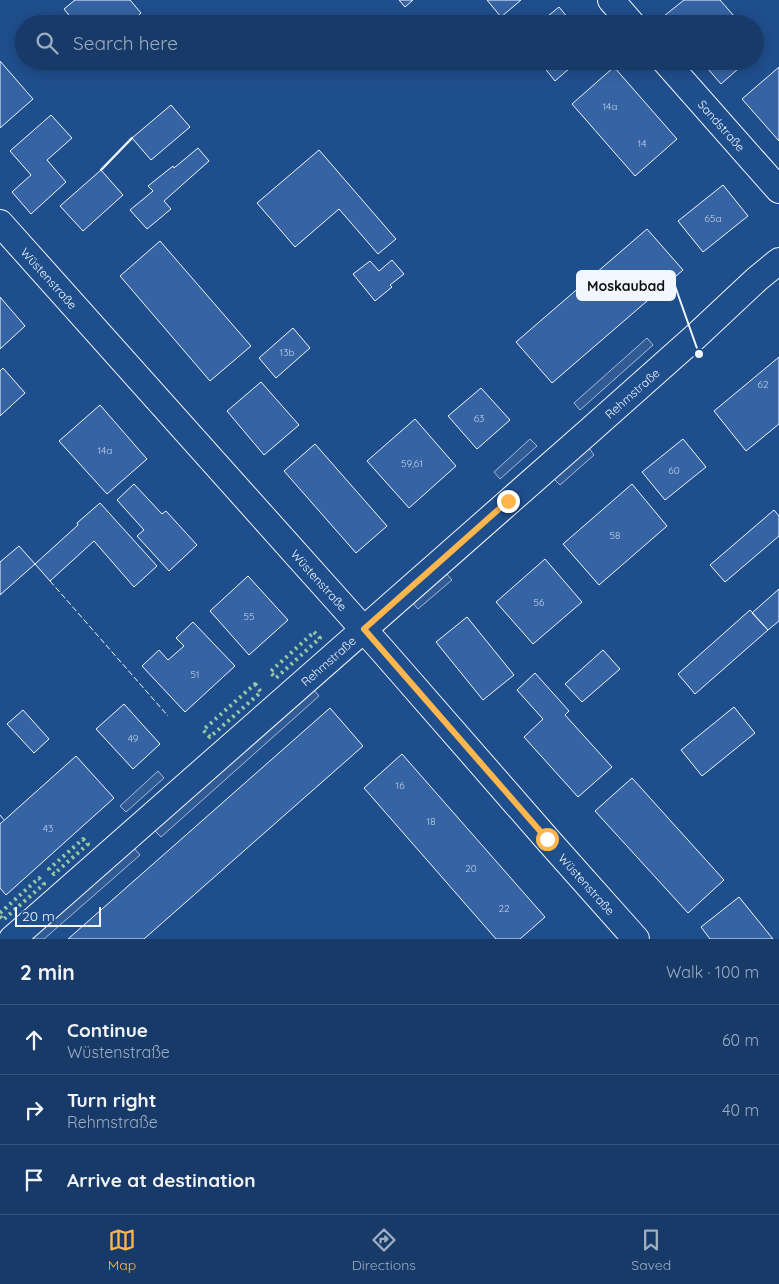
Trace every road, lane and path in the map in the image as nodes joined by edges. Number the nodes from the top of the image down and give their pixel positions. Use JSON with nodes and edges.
{"nodes":[{"id":1,"x":611,"y":0,"type":"edge"},
{"id":2,"x":624,"y":15,"type":"edge"},
{"id":3,"x":673,"y":70,"type":"edge"},
{"id":4,"x":779,"y":190,"type":"edge"},
{"id":5,"x":0,"y":223,"type":"edge"},
{"id":6,"x":779,"y":261,"type":"edge"},
{"id":7,"x":364,"y":629,"type":"junction"},
{"id":8,"x":12,"y":939,"type":"edge"},
{"id":9,"x":636,"y":939,"type":"edge"}],
"edges":[{"from":1,"to":2,"type":"street"},
{"from":3,"to":4,"type":"street","name":"Sandstraße"},
{"from":5,"to":7,"type":"street","name":"Wüstenstraße"},
{"from":6,"to":7,"type":"street","name":"Rehmstraße"},
{"from":7,"to":8,"type":"street","name":"Rehmstraße"},
{"from":7,"to":9,"type":"street","name":"Wüstenstraße"}]}
